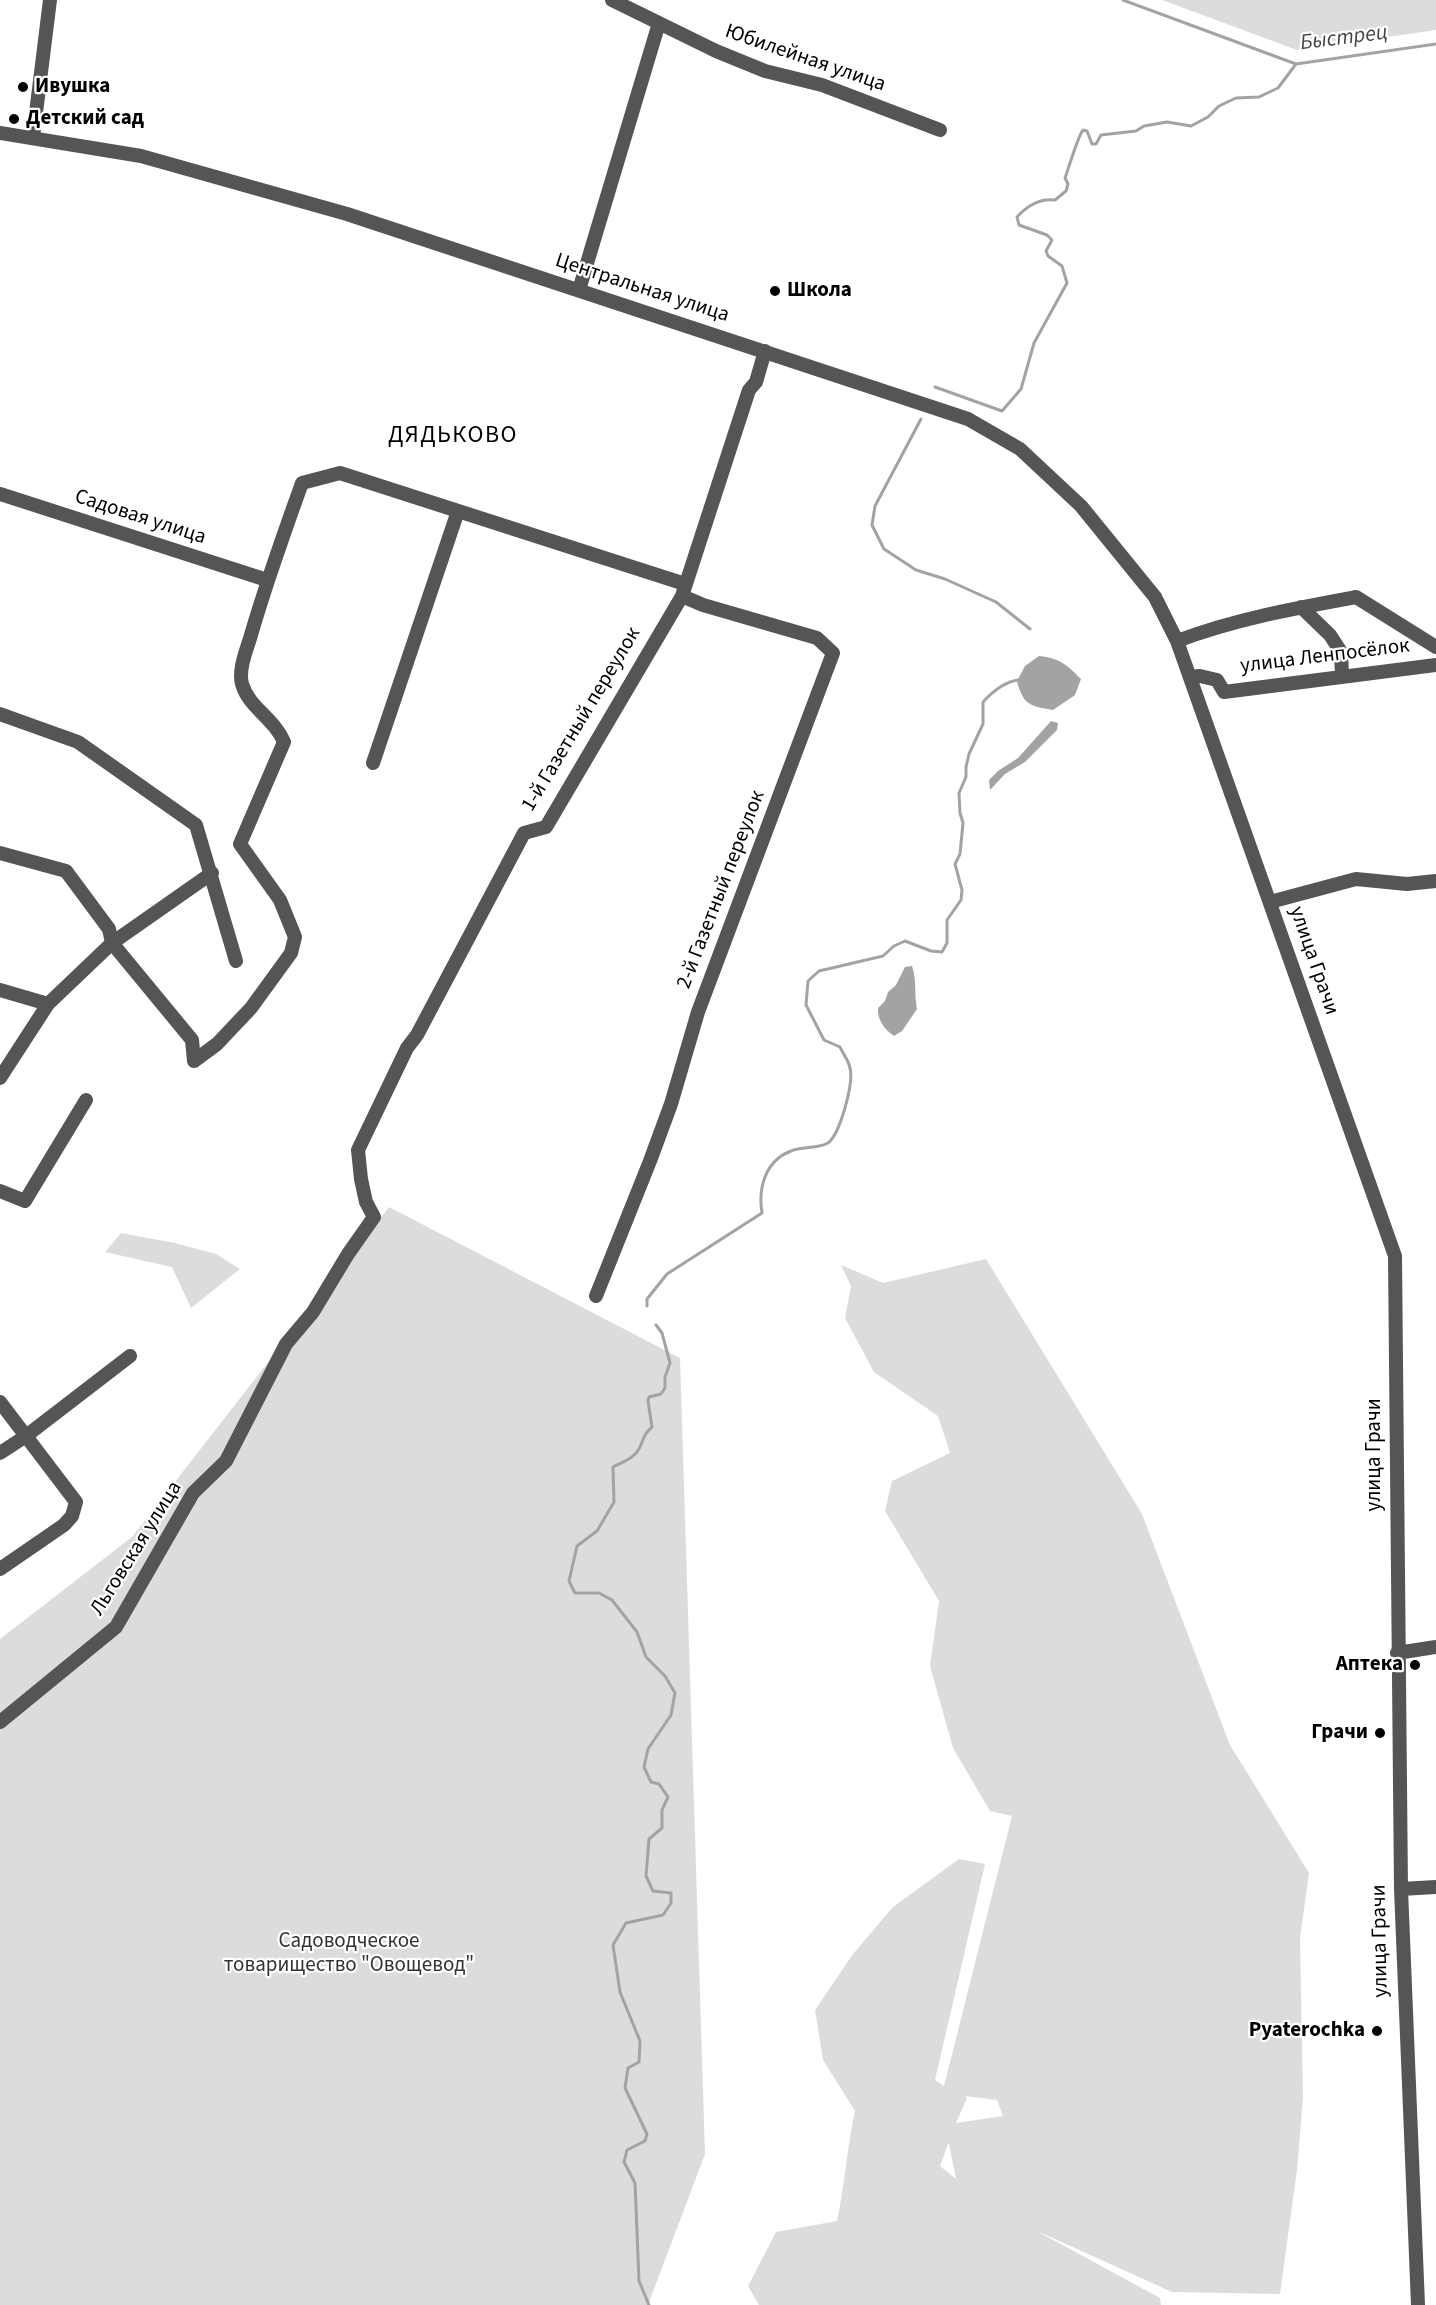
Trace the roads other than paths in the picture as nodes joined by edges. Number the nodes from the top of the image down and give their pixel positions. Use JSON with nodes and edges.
{"nodes":[{"id":1,"x":50,"y":0,"type":"edge"},
{"id":2,"x":612,"y":0,"type":"edge"},
{"id":3,"x":659,"y":23,"type":"junction"},
{"id":4,"x":939,"y":130,"type":"dead end"},
{"id":5,"x":0,"y":132,"type":"edge"},
{"id":6,"x":33,"y":137,"type":"junction"},
{"id":7,"x":579,"y":290,"type":"junction"},
{"id":8,"x":765,"y":351,"type":"junction"},
{"id":9,"x":0,"y":494,"type":"edge"},
{"id":10,"x":458,"y":511,"type":"junction"},
{"id":11,"x":267,"y":580,"type":"junction"},
{"id":12,"x":684,"y":590,"type":"junction"},
{"id":13,"x":1300,"y":607,"type":"junction"},
{"id":14,"x":1177,"y":641,"type":"junction"},
{"id":15,"x":1436,"y":646,"type":"edge"},
{"id":16,"x":1436,"y":665,"type":"edge"},
{"id":17,"x":1342,"y":676,"type":"junction"},
{"id":18,"x":1190,"y":677,"type":"junction"},
{"id":19,"x":0,"y":714,"type":"edge"},
{"id":20,"x":372,"y":763,"type":"dead end"},
{"id":21,"x":0,"y":853,"type":"edge"},
{"id":22,"x":212,"y":873,"type":"junction"},
{"id":23,"x":1436,"y":882,"type":"edge"},
{"id":24,"x":1270,"y":902,"type":"junction"},
{"id":25,"x":112,"y":943,"type":"junction"},
{"id":26,"x":236,"y":961,"type":"dead end"},
{"id":27,"x":0,"y":990,"type":"edge"},
{"id":28,"x":48,"y":1004,"type":"junction"},
{"id":29,"x":0,"y":1078,"type":"edge"},
{"id":30,"x":86,"y":1100,"type":"dead end"},
{"id":31,"x":358,"y":1150,"type":"joint"},
{"id":32,"x":0,"y":1191,"type":"edge"},
{"id":33,"x":596,"y":1296,"type":"dead end"},
{"id":34,"x":130,"y":1356,"type":"dead end"},
{"id":35,"x":0,"y":1402,"type":"edge"},
{"id":36,"x":26,"y":1436,"type":"junction"},
{"id":37,"x":0,"y":1453,"type":"edge"},
{"id":38,"x":0,"y":1569,"type":"edge"},
{"id":39,"x":1436,"y":1647,"type":"edge"},
{"id":40,"x":1397,"y":1653,"type":"junction"},
{"id":41,"x":0,"y":1722,"type":"edge"},
{"id":42,"x":1436,"y":1887,"type":"edge"},
{"id":43,"x":1401,"y":1889,"type":"junction"},
{"id":44,"x":1418,"y":2305,"type":"edge"}],
"edges":[{"from":1,"to":6,"type":"street"},
{"from":2,"to":3,"type":"street","name":"Юбилейная улица"},
{"from":3,"to":4,"type":"street","name":"Юбилейная улица"},
{"from":3,"to":7,"type":"street"},
{"from":5,"to":6,"type":"street","name":"Центральная улица"},
{"from":6,"to":7,"type":"street","name":"Центральная улица"},
{"from":7,"to":8,"type":"street","name":"Центральная улица"},
{"from":8,"to":12,"type":"street","name":"1-й Газетный переулок"},
{"from":8,"to":14,"type":"street","name":"Центральная улица"},
{"from":9,"to":11,"type":"street","name":"Садовая улица"},
{"from":10,"to":11,"type":"street"},
{"from":10,"to":12,"type":"street"},
{"from":10,"to":20,"type":"street"},
{"from":11,"to":25,"type":"street"},
{"from":12,"to":31,"type":"street","name":"1-й Газетный переулок"},
{"from":12,"to":33,"type":"street","name":"2-й Газетный переулок"},
{"from":13,"to":14,"type":"street"},
{"from":13,"to":15,"type":"street"},
{"from":13,"to":17,"type":"street"},
{"from":14,"to":18,"type":"street","name":"улица Грачи"},
{"from":16,"to":17,"type":"street","name":"улица Ленпосёлок"},
{"from":17,"to":18,"type":"street","name":"улица Ленпосёлок"},
{"from":18,"to":24,"type":"street","name":"улица Грачи"},
{"from":19,"to":22,"type":"street"},
{"from":21,"to":25,"type":"street"},
{"from":22,"to":25,"type":"street"},
{"from":22,"to":26,"type":"street"},
{"from":23,"to":24,"type":"street"},
{"from":24,"to":40,"type":"street","name":"улица Грачи"},
{"from":25,"to":28,"type":"street"},
{"from":27,"to":28,"type":"street"},
{"from":28,"to":29,"type":"street"},
{"from":30,"to":32,"type":"street"},
{"from":31,"to":41,"type":"street","name":"Льговская улица"},
{"from":34,"to":36,"type":"street"},
{"from":35,"to":36,"type":"street"},
{"from":36,"to":37,"type":"street"},
{"from":36,"to":38,"type":"street"},
{"from":39,"to":40,"type":"street"},
{"from":40,"to":43,"type":"street","name":"улица Грачи"},
{"from":42,"to":43,"type":"street"},
{"from":43,"to":44,"type":"street","name":"улица Грачи"}]}
